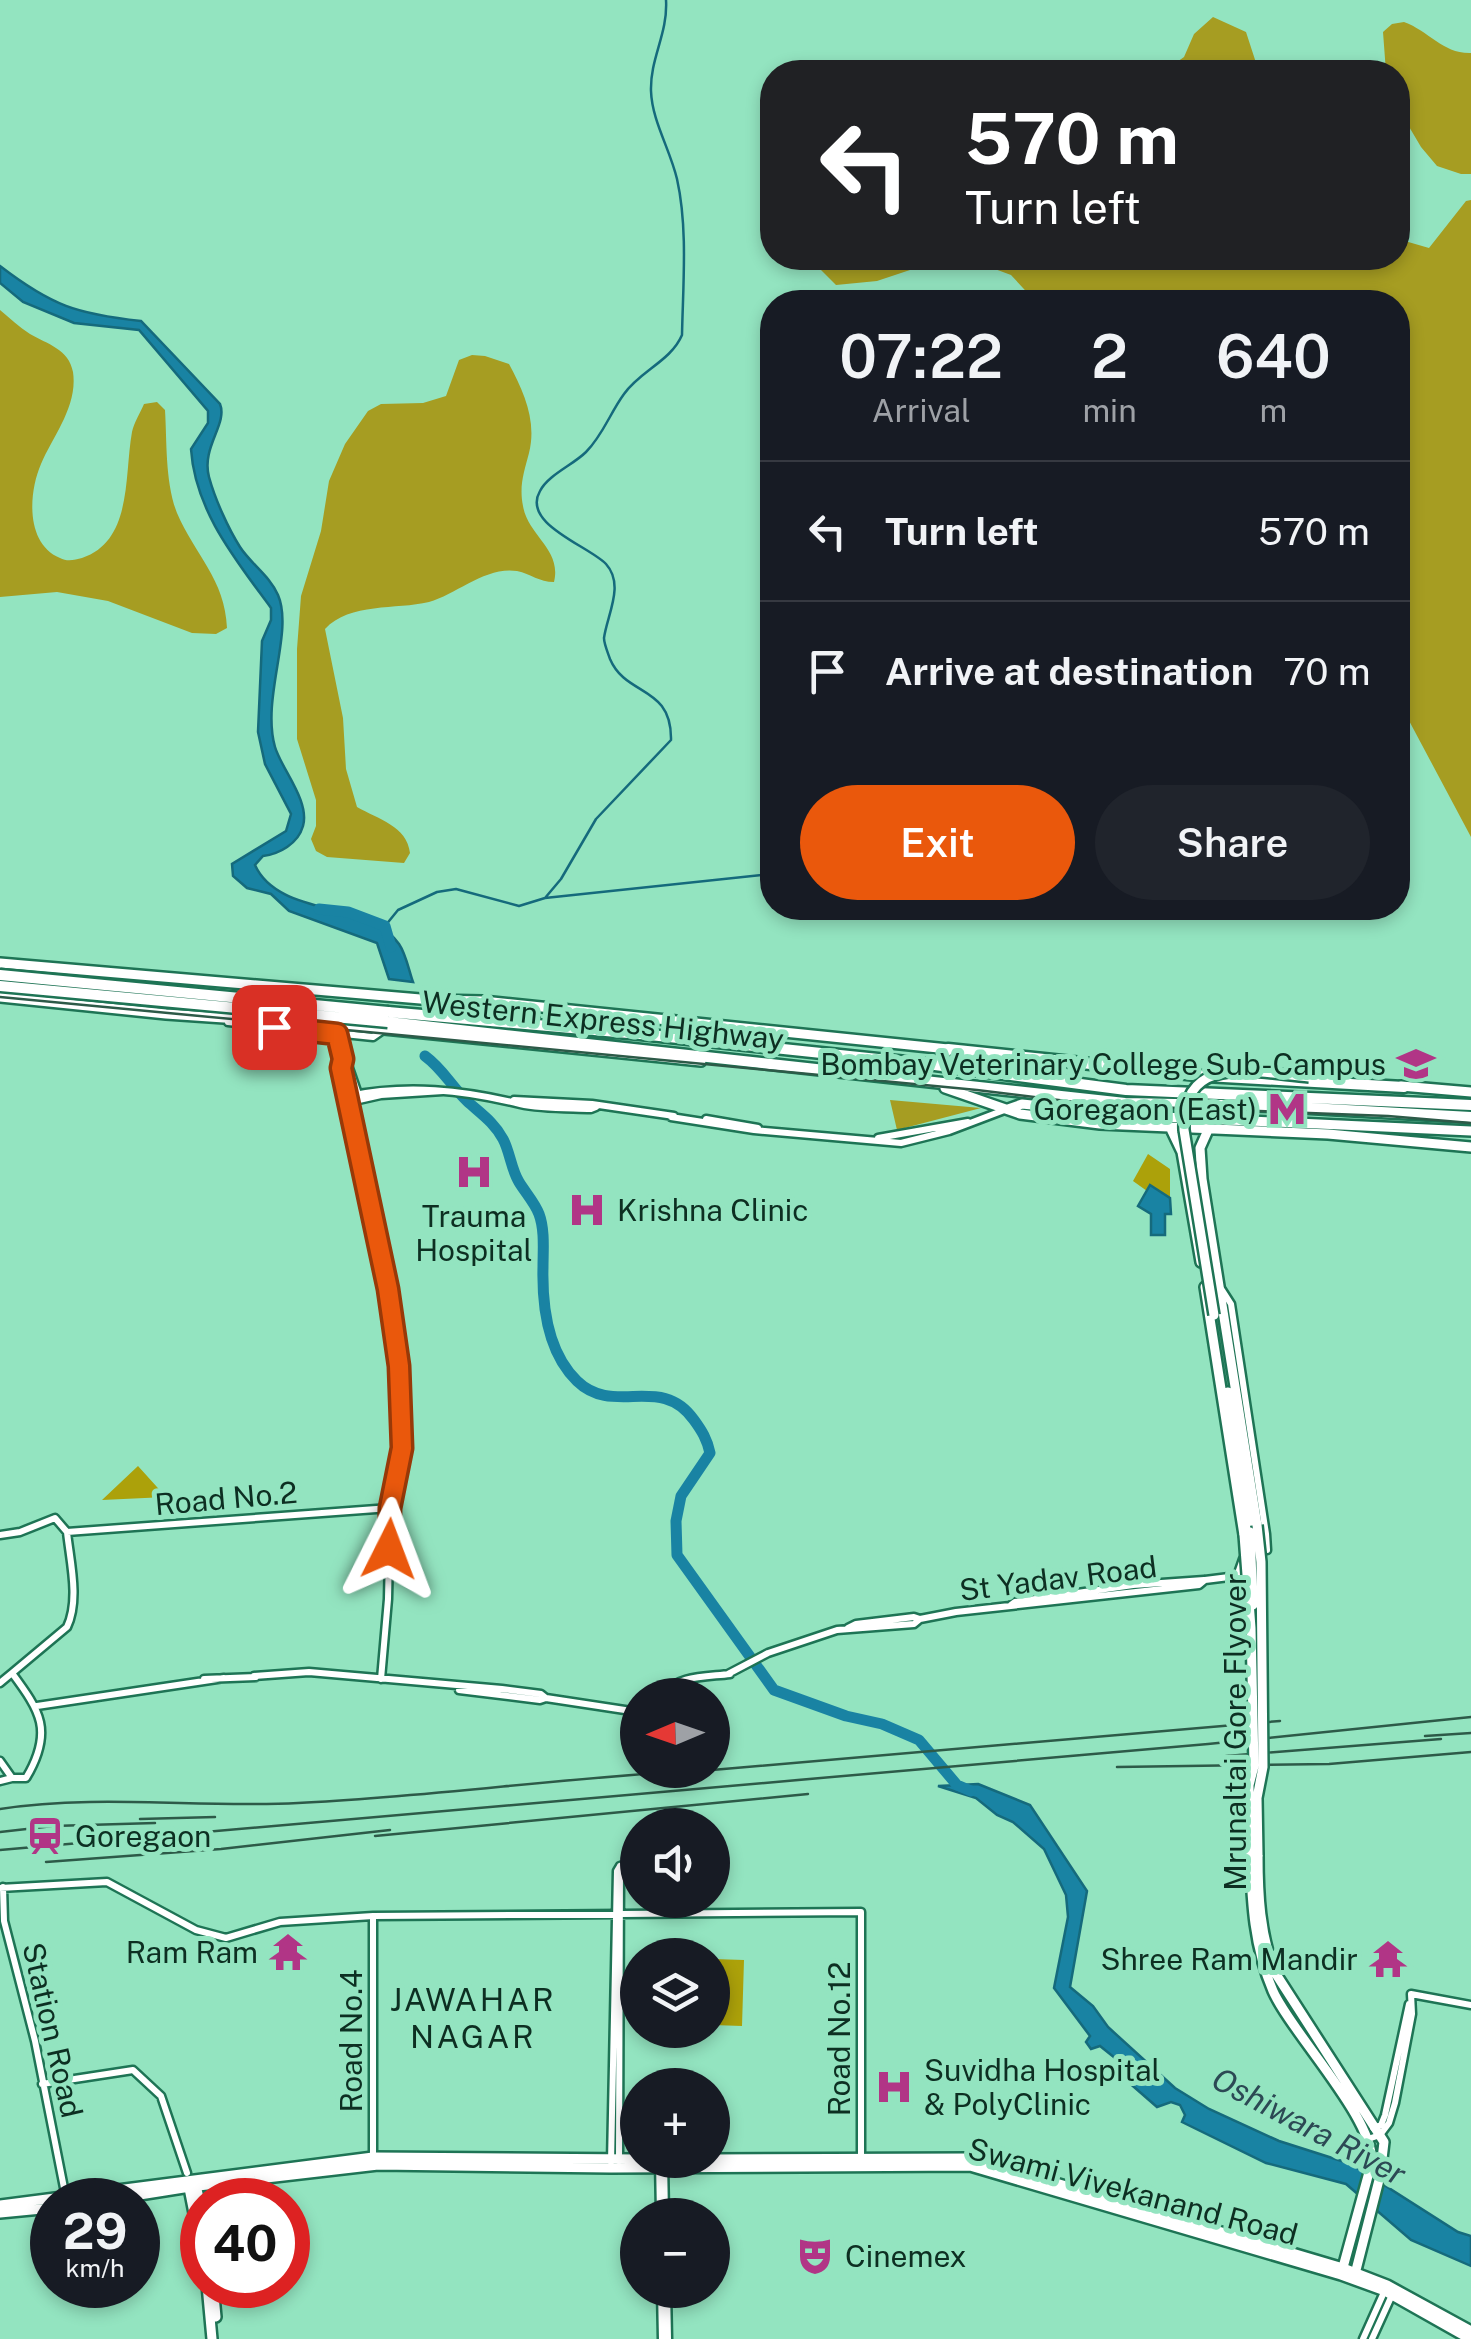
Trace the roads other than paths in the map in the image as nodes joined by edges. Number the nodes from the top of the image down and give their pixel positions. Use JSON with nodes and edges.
{"nodes":[{"id":1,"x":0,"y":963,"type":"edge"},
{"id":2,"x":62,"y":969,"type":"junction"},
{"id":3,"x":0,"y":976,"type":"edge"},
{"id":4,"x":0,"y":986,"type":"edge"},
{"id":5,"x":0,"y":997,"type":"edge"},
{"id":6,"x":432,"y":1000,"type":"junction"},
{"id":7,"x":58,"y":1002,"type":"junction"},
{"id":8,"x":386,"y":1021,"type":"junction"},
{"id":9,"x":541,"y":1026,"type":"junction"},
{"id":10,"x":336,"y":1030,"type":"junction"},
{"id":11,"x":948,"y":1048,"type":"junction"},
{"id":12,"x":936,"y":1065,"type":"junction"},
{"id":13,"x":1404,"y":1087,"type":"junction"},
{"id":14,"x":1471,"y":1092,"type":"edge"},
{"id":15,"x":354,"y":1098,"type":"junction"},
{"id":16,"x":1471,"y":1105,"type":"edge"},
{"id":17,"x":1008,"y":1109,"type":"junction"},
{"id":18,"x":1471,"y":1117,"type":"edge"},
{"id":19,"x":1190,"y":1124,"type":"junction"},
{"id":20,"x":1171,"y":1129,"type":"junction"},
{"id":21,"x":1208,"y":1130,"type":"junction"},
{"id":22,"x":1471,"y":1131,"type":"edge"},
{"id":23,"x":1471,"y":1147,"type":"edge"},
{"id":24,"x":1200,"y":1148,"type":"junction"},
{"id":25,"x":1182,"y":1152,"type":"junction"},
{"id":26,"x":1219,"y":1284,"type":"junction"},
{"id":27,"x":1212,"y":1330,"type":"junction"},
{"id":28,"x":390,"y":1508,"type":"junction"},
{"id":29,"x":67,"y":1532,"type":"junction"},
{"id":30,"x":0,"y":1535,"type":"edge"},
{"id":31,"x":1244,"y":1552,"type":"junction"},
{"id":32,"x":1251,"y":1628,"type":"junction"},
{"id":33,"x":1256,"y":1646,"type":"junction"},
{"id":34,"x":12,"y":1673,"type":"junction"},
{"id":35,"x":697,"y":1678,"type":"edge"},
{"id":36,"x":381,"y":1679,"type":"junction"},
{"id":37,"x":0,"y":1683,"type":"edge"},
{"id":38,"x":37,"y":1706,"type":"junction"},
{"id":39,"x":620,"y":1709,"type":"edge"},
{"id":40,"x":0,"y":1761,"type":"edge"},
{"id":41,"x":12,"y":1778,"type":"junction"},
{"id":42,"x":0,"y":1781,"type":"edge"},
{"id":43,"x":1,"y":1888,"type":"edge"},
{"id":44,"x":617,"y":1914,"type":"junction"},
{"id":45,"x":374,"y":1916,"type":"junction"},
{"id":46,"x":616,"y":1994,"type":"junction"},
{"id":47,"x":1471,"y":2005,"type":"edge"},
{"id":48,"x":42,"y":2084,"type":"junction"},
{"id":49,"x":1372,"y":2136,"type":"junction"},
{"id":50,"x":730,"y":2158,"type":"edge"},
{"id":51,"x":373,"y":2161,"type":"junction"},
{"id":52,"x":861,"y":2162,"type":"junction"},
{"id":53,"x":620,"y":2163,"type":"edge"},
{"id":54,"x":730,"y":2163,"type":"edge"},
{"id":55,"x":615,"y":2164,"type":"junction"},
{"id":56,"x":620,"y":2164,"type":"edge"},
{"id":57,"x":999,"y":2170,"type":"junction"},
{"id":58,"x":62,"y":2178,"type":"edge"},
{"id":59,"x":189,"y":2178,"type":"edge"},
{"id":60,"x":217,"y":2178,"type":"edge"},
{"id":61,"x":30,"y":2202,"type":"edge"},
{"id":62,"x":0,"y":2205,"type":"edge"},
{"id":63,"x":30,"y":2210,"type":"edge"},
{"id":64,"x":0,"y":2213,"type":"edge"},
{"id":65,"x":1348,"y":2248,"type":"junction"},
{"id":66,"x":1321,"y":2261,"type":"junction"},
{"id":67,"x":1342,"y":2272,"type":"junction"},
{"id":68,"x":1354,"y":2276,"type":"junction"},
{"id":69,"x":1390,"y":2290,"type":"junction"},
{"id":70,"x":212,"y":2308,"type":"edge"},
{"id":71,"x":664,"y":2308,"type":"edge"},
{"id":72,"x":1471,"y":2331,"type":"edge"},
{"id":73,"x":215,"y":2339,"type":"edge"},
{"id":74,"x":665,"y":2339,"type":"edge"},
{"id":75,"x":1363,"y":2339,"type":"edge"},
{"id":76,"x":1372,"y":2339,"type":"edge"},
{"id":77,"x":1470,"y":2339,"type":"edge"}],
"edges":[{"from":1,"to":2,"type":"main road"},
{"from":2,"to":6,"type":"main road"},
{"from":2,"to":7,"type":"main road"},
{"from":3,"to":8,"type":"highway","bridge":true},
{"from":4,"to":8,"type":"highway","bridge":true},
{"from":5,"to":7,"type":"main road"},
{"from":6,"to":9,"type":"highway"},
{"from":6,"to":11,"type":"main road"},
{"from":7,"to":10,"type":"main road"},
{"from":8,"to":9,"type":"highway","name":"Western Express Highway"},
{"from":8,"to":10,"type":"main road"},
{"from":8,"to":17,"type":"main road"},
{"from":8,"to":18,"type":"highway","name":"Western Express Highway"},
{"from":9,"to":12,"type":"highway","name":"Western Express Highway"},
{"from":10,"to":15,"type":"street"},
{"from":11,"to":12,"type":"highway"},
{"from":11,"to":13,"type":"highway"},
{"from":12,"to":16,"type":"highway","name":"Western Express Highway"},
{"from":13,"to":14,"type":"main road","name":"Mrunaltai Gore Flyover"},
{"from":13,"to":32,"type":"main road","name":"Mrunaltai Gore Flyover","bridge":true},
{"from":15,"to":17,"type":"street"},
{"from":15,"to":28,"type":"street"},
{"from":17,"to":19,"type":"main road"},
{"from":17,"to":20,"type":"main road"},
{"from":19,"to":20,"type":"main road"},
{"from":19,"to":21,"type":"main road"},
{"from":19,"to":22,"type":"main road"},
{"from":20,"to":25,"type":"main road","name":"Mrunaltai Gore Flyover"},
{"from":21,"to":23,"type":"main road"},
{"from":21,"to":24,"type":"main road"},
{"from":24,"to":25,"type":"main road"},
{"from":24,"to":26,"type":"main road","name":"Mrunaltai Gore Flyover"},
{"from":25,"to":27,"type":"main road","name":"Mrunaltai Gore Flyover"},
{"from":26,"to":31,"type":"street"},
{"from":26,"to":33,"type":"main road","name":"Mrunaltai Gore Flyover","bridge":true},
{"from":27,"to":31,"type":"street"},
{"from":27,"to":32,"type":"main road","name":"Mrunaltai Gore Flyover","bridge":true},
{"from":28,"to":29,"type":"street","name":"Road No.2"},
{"from":28,"to":36,"type":"street"},
{"from":29,"to":30,"type":"street"},
{"from":29,"to":34,"type":"street"},
{"from":31,"to":35,"type":"street","name":"St Yadav Road"},
{"from":32,"to":33,"type":"main road","name":"Mrunaltai Gore Flyover","bridge":true},
{"from":33,"to":49,"type":"main road","name":"Mrunaltai Gore Flyover","bridge":true},
{"from":34,"to":37,"type":"street"},
{"from":34,"to":38,"type":"street"},
{"from":36,"to":38,"type":"street"},
{"from":36,"to":39,"type":"street"},
{"from":38,"to":41,"type":"street"},
{"from":40,"to":41,"type":"street"},
{"from":41,"to":42,"type":"street"},
{"from":43,"to":45,"type":"street","name":"Station Road"},
{"from":43,"to":48,"type":"street","name":"Station Road"},
{"from":44,"to":44,"type":"street"},
{"from":44,"to":45,"type":"street"},
{"from":44,"to":46,"type":"street"},
{"from":44,"to":46,"type":"street"},
{"from":44,"to":52,"type":"street","name":"Road No.12"},
{"from":45,"to":51,"type":"street","name":"Road No.4"},
{"from":46,"to":55,"type":"street"},
{"from":47,"to":49,"type":"street"},
{"from":48,"to":58,"type":"street","name":"Station Road"},
{"from":48,"to":59,"type":"street"},
{"from":49,"to":65,"type":"main road"},
{"from":49,"to":68,"type":"main road","name":"Mrunaltai Gore Flyover"},
{"from":50,"to":52,"type":"main road","name":"Swami Vivekanand Road"},
{"from":51,"to":55,"type":"main road","name":"Swami Vivekanand Road"},
{"from":51,"to":60,"type":"main road","name":"Swami Vivekanand Road"},
{"from":52,"to":54,"type":"main road","name":"Swami Vivekanand Road"},
{"from":52,"to":57,"type":"main road","name":"Swami Vivekanand Road"},
{"from":53,"to":55,"type":"main road","name":"Swami Vivekanand Road"},
{"from":55,"to":56,"type":"main road","name":"Swami Vivekanand Road"},
{"from":57,"to":66,"type":"main road","name":"Swami Vivekanand Road"},
{"from":57,"to":67,"type":"main road","name":"Swami Vivekanand Road"},
{"from":61,"to":62,"type":"main road","name":"Swami Vivekanand Road"},
{"from":63,"to":64,"type":"main road"},
{"from":65,"to":66,"type":"main road"},
{"from":65,"to":67,"type":"main road"},
{"from":66,"to":67,"type":"main road","name":"Swami Vivekanand Road"},
{"from":67,"to":68,"type":"main road","name":"Swami Vivekanand Road"},
{"from":68,"to":69,"type":"main road","name":"Swami Vivekanand Road"},
{"from":69,"to":72,"type":"main road","name":"Swami Vivekanand Road"},
{"from":69,"to":75,"type":"street"},
{"from":69,"to":76,"type":"street"},
{"from":69,"to":77,"type":"main road","name":"Swami Vivekanand Road"},
{"from":70,"to":73,"type":"main road"},
{"from":71,"to":74,"type":"street"}]}
